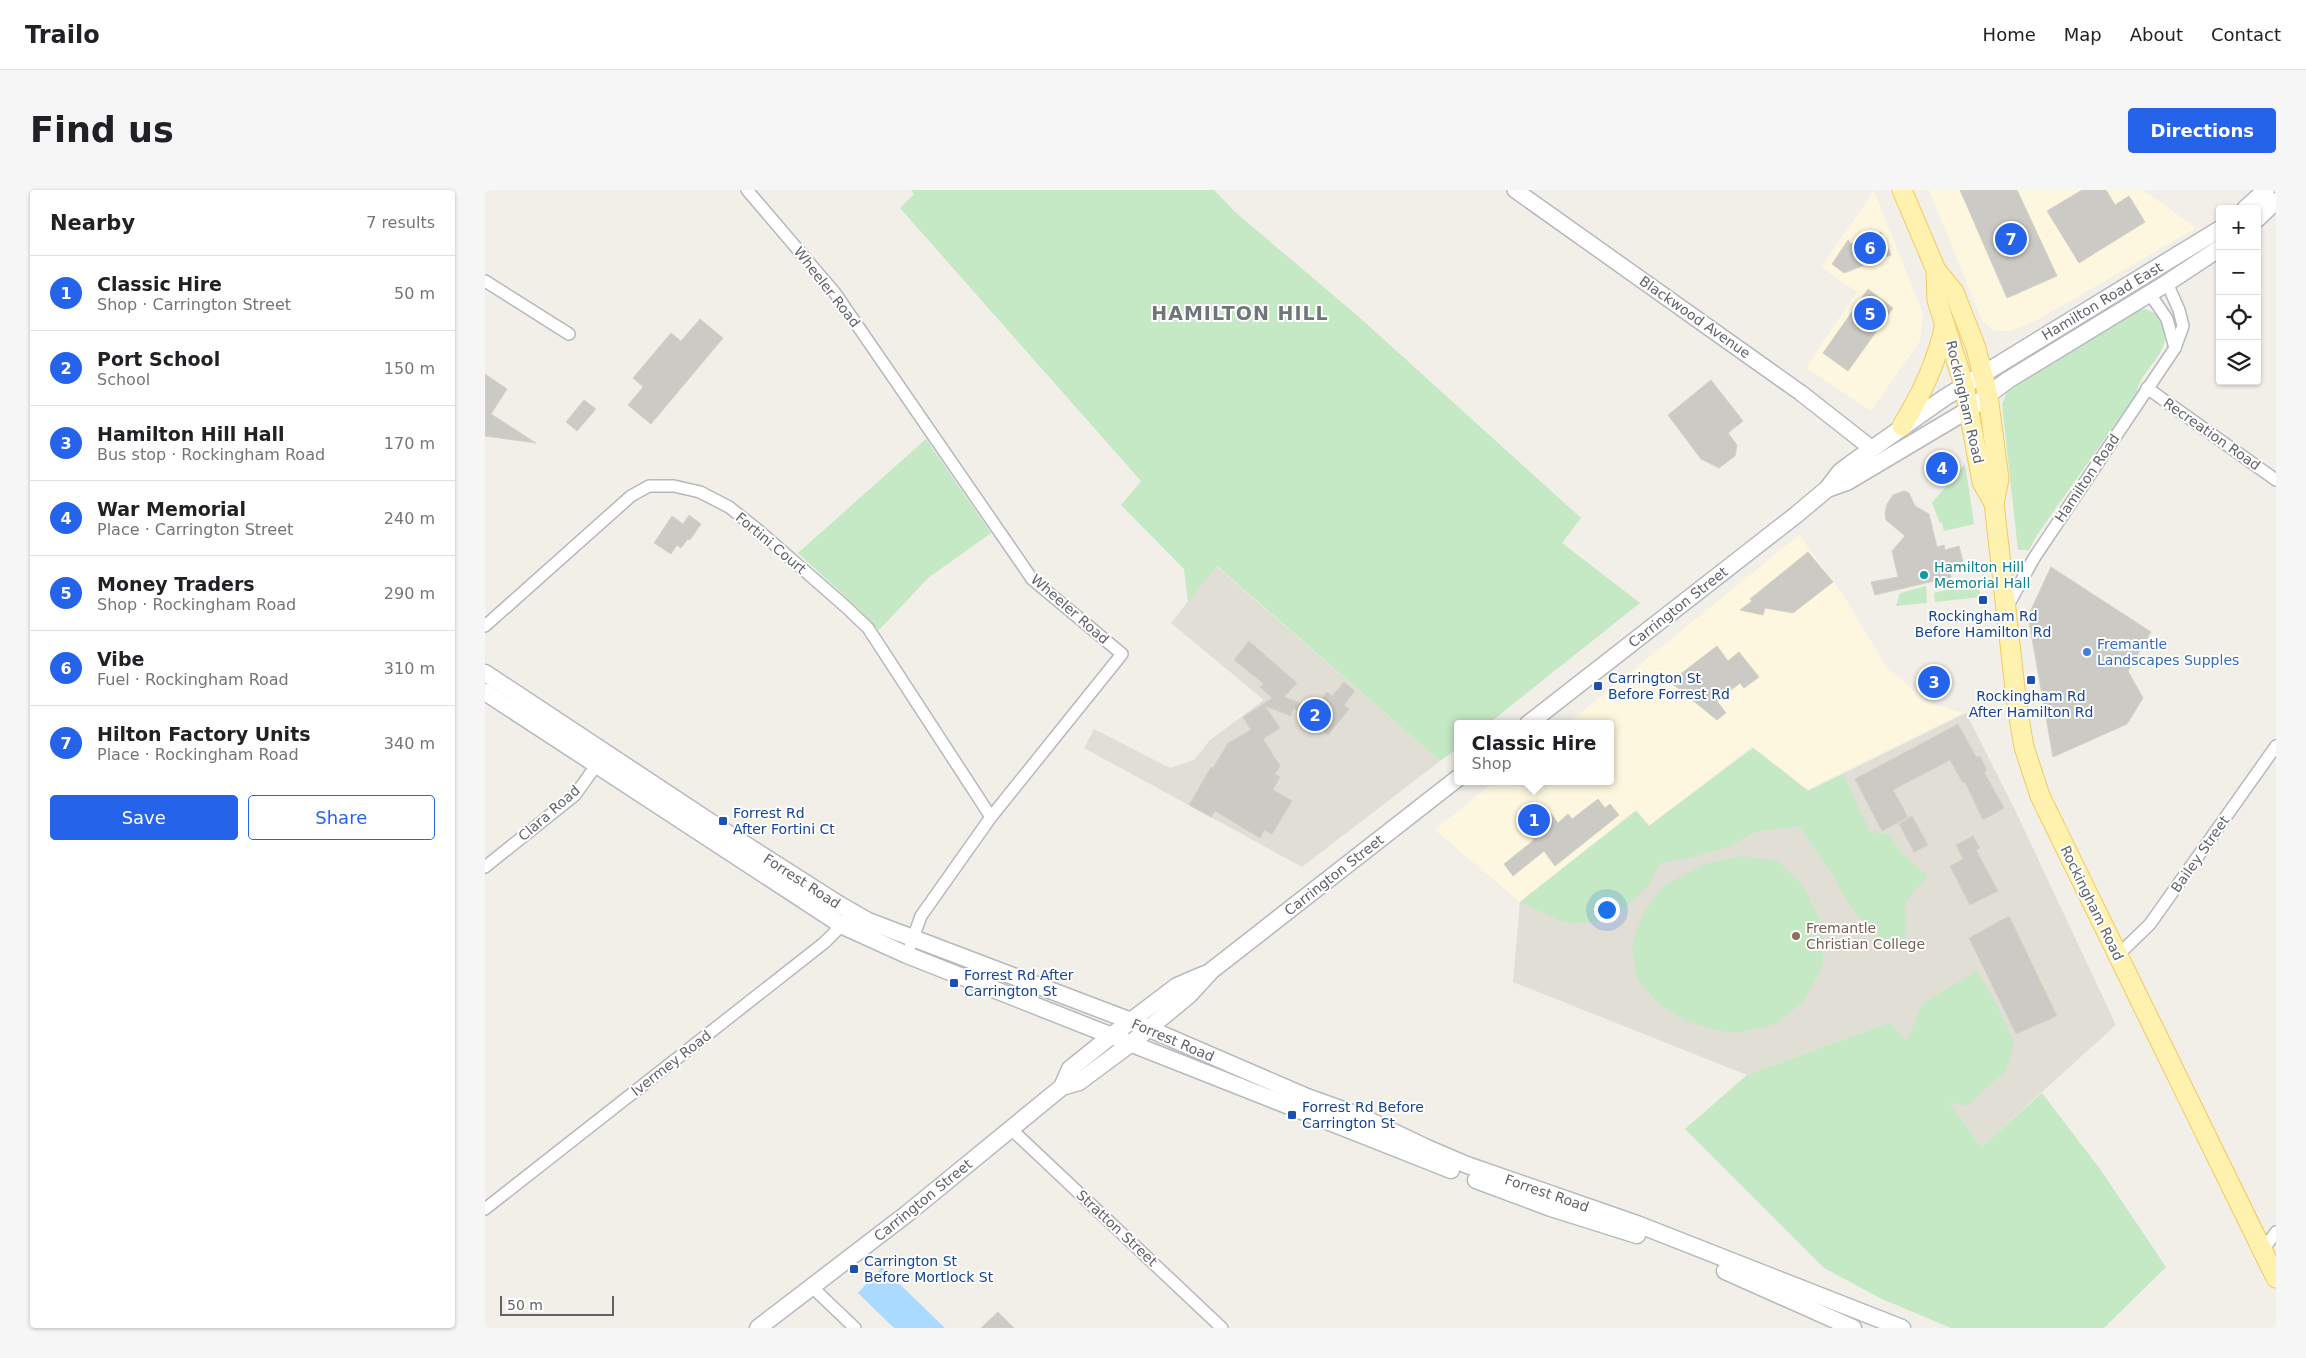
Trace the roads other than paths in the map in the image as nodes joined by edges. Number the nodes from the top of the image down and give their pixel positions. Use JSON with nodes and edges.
{"nodes":[{"id":1,"x":747,"y":190,"type":"edge"},
{"id":2,"x":1515,"y":190,"type":"edge"},
{"id":3,"x":1902,"y":190,"type":"edge"},
{"id":4,"x":2266,"y":190,"type":"edge"},
{"id":5,"x":2276,"y":201,"type":"edge"},
{"id":6,"x":2249,"y":205,"type":"edge"},
{"id":7,"x":2261,"y":215,"type":"edge"},
{"id":8,"x":2216,"y":230,"type":"edge"},
{"id":9,"x":2217,"y":250,"type":"edge"},
{"id":10,"x":1936,"y":270,"type":"junction"},
{"id":11,"x":485,"y":281,"type":"edge"},
{"id":12,"x":2167,"y":284,"type":"junction"},
{"id":13,"x":2150,"y":294,"type":"junction"},
{"id":14,"x":1945,"y":323,"type":"junction"},
{"id":15,"x":569,"y":334,"type":"dead end"},
{"id":16,"x":2175,"y":348,"type":"junction"},
{"id":17,"x":1983,"y":373,"type":"junction"},
{"id":18,"x":1964,"y":385,"type":"junction"},
{"id":19,"x":2147,"y":388,"type":"junction"},
{"id":20,"x":1988,"y":396,"type":"junction"},
{"id":21,"x":1968,"y":410,"type":"junction"},
{"id":22,"x":1902,"y":426,"type":"junction"},
{"id":23,"x":1871,"y":448,"type":"junction"},
{"id":24,"x":2276,"y":480,"type":"edge"},
{"id":25,"x":1827,"y":489,"type":"junction"},
{"id":26,"x":1994,"y":503,"type":"junction"},
{"id":27,"x":2005,"y":611,"type":"junction"},
{"id":28,"x":485,"y":626,"type":"edge"},
{"id":29,"x":485,"y":673,"type":"edge"},
{"id":30,"x":485,"y":692,"type":"edge"},
{"id":31,"x":1533,"y":720,"type":"edge"},
{"id":32,"x":2276,"y":746,"type":"edge"},
{"id":33,"x":605,"y":751,"type":"junction"},
{"id":34,"x":595,"y":766,"type":"junction"},
{"id":35,"x":1454,"y":781,"type":"edge"},
{"id":36,"x":991,"y":817,"type":"junction"},
{"id":37,"x":485,"y":867,"type":"edge"},
{"id":38,"x":848,"y":920,"type":"junction"},
{"id":39,"x":912,"y":938,"type":"junction"},
{"id":40,"x":907,"y":955,"type":"junction"},
{"id":41,"x":2117,"y":956,"type":"junction"},
{"id":42,"x":1211,"y":971,"type":"junction"},
{"id":43,"x":1131,"y":1021,"type":"junction"},
{"id":44,"x":1149,"y":1029,"type":"junction"},
{"id":45,"x":1111,"y":1036,"type":"junction"},
{"id":46,"x":1130,"y":1044,"type":"junction"},
{"id":47,"x":1062,"y":1087,"type":"junction"},
{"id":48,"x":1011,"y":1129,"type":"junction"},
{"id":49,"x":485,"y":1209,"type":"edge"},
{"id":50,"x":2276,"y":1232,"type":"edge"},
{"id":51,"x":2263,"y":1250,"type":"junction"},
{"id":52,"x":2276,"y":1278,"type":"edge"},
{"id":53,"x":812,"y":1287,"type":"junction"},
{"id":54,"x":758,"y":1328,"type":"edge"},
{"id":55,"x":855,"y":1328,"type":"edge"},
{"id":56,"x":1222,"y":1328,"type":"edge"},
{"id":57,"x":1853,"y":1328,"type":"edge"},
{"id":58,"x":1902,"y":1328,"type":"edge"}],
"edges":[{"from":1,"to":36,"type":"street","name":"Wheeler Road"},
{"from":2,"to":23,"type":"street","name":"Blackwood Avenue"},
{"from":3,"to":10,"type":"main road","name":"Rockingham Road"},
{"from":4,"to":6,"type":"main road"},
{"from":5,"to":7,"type":"main road"},
{"from":8,"to":17,"type":"main road","name":"Hamilton Road East"},
{"from":9,"to":12,"type":"main road","name":"Hamilton Road East"},
{"from":10,"to":14,"type":"main road","name":"Rockingham Road"},
{"from":10,"to":17,"type":"main road","name":"Rockingham Road"},
{"from":11,"to":15,"type":"street"},
{"from":12,"to":13,"type":"main road","name":"Hamilton Road East"},
{"from":12,"to":16,"type":"street","name":"Hamilton Road"},
{"from":13,"to":16,"type":"street"},
{"from":13,"to":20,"type":"main road","name":"Hamilton Road East"},
{"from":14,"to":18,"type":"main road","name":"Rockingham Road"},
{"from":14,"to":22,"type":"main road"},
{"from":16,"to":19,"type":"street","name":"Hamilton Road"},
{"from":17,"to":18,"type":"main road","name":"Carrington Street"},
{"from":17,"to":20,"type":"main road","name":"Rockingham Road"},
{"from":18,"to":21,"type":"main road","name":"Rockingham Road"},
{"from":18,"to":22,"type":"main road","name":"Carrington Street"},
{"from":19,"to":24,"type":"street","name":"Recreation Road"},
{"from":19,"to":27,"type":"street","name":"Hamilton Road"},
{"from":20,"to":21,"type":"main road","name":"Carrington Street"},
{"from":20,"to":26,"type":"main road","name":"Rockingham Road"},
{"from":21,"to":25,"type":"main road","name":"Carrington Street"},
{"from":21,"to":26,"type":"main road","name":"Rockingham Road"},
{"from":22,"to":23,"type":"main road","name":"Carrington Street"},
{"from":23,"to":25,"type":"main road","name":"Carrington Street"},
{"from":25,"to":31,"type":"main road","name":"Carrington Street"},
{"from":26,"to":27,"type":"main road","name":"Rockingham Road"},
{"from":27,"to":41,"type":"main road","name":"Rockingham Road"},
{"from":28,"to":36,"type":"street","name":"Fortini Court"},
{"from":29,"to":33,"type":"main road","name":"Forrest Road"},
{"from":30,"to":34,"type":"main road","name":"Forrest Road"},
{"from":32,"to":41,"type":"street","name":"Bailey Street"},
{"from":33,"to":34,"type":"street","name":"Clara Road"},
{"from":33,"to":38,"type":"main road","name":"Forrest Road"},
{"from":34,"to":37,"type":"street","name":"Clara Road"},
{"from":34,"to":38,"type":"main road","name":"Forrest Road"},
{"from":35,"to":42,"type":"main road","name":"Carrington Street"},
{"from":36,"to":39,"type":"street","name":"Wheeler Road"},
{"from":38,"to":39,"type":"main road","name":"Forrest Road"},
{"from":38,"to":40,"type":"main road","name":"Forrest Road"},
{"from":38,"to":49,"type":"street","name":"Ivermey Road"},
{"from":39,"to":40,"type":"street","name":"Wheeler Road"},
{"from":39,"to":43,"type":"main road","name":"Forrest Road"},
{"from":40,"to":45,"type":"main road","name":"Forrest Road"},
{"from":41,"to":51,"type":"main road","name":"Rockingham Road"},
{"from":42,"to":43,"type":"main road","name":"Carrington Street"},
{"from":42,"to":44,"type":"main road","name":"Carrington Street"},
{"from":43,"to":44,"type":"main road","name":"Forrest Road"},
{"from":43,"to":45,"type":"main road","name":"Carrington Street"},
{"from":44,"to":46,"type":"main road","name":"Carrington Street"},
{"from":44,"to":58,"type":"main road","name":"Forrest Road"},
{"from":45,"to":46,"type":"main road","name":"Forrest Road"},
{"from":45,"to":47,"type":"main road","name":"Carrington Street"},
{"from":46,"to":47,"type":"main road","name":"Carrington Street"},
{"from":46,"to":57,"type":"main road","name":"Forrest Road"},
{"from":47,"to":48,"type":"main road","name":"Carrington Street"},
{"from":48,"to":53,"type":"main road","name":"Carrington Street"},
{"from":48,"to":56,"type":"street","name":"Stratton Street"},
{"from":50,"to":51,"type":"street"},
{"from":51,"to":52,"type":"main road","name":"Rockingham Road"},
{"from":53,"to":54,"type":"main road","name":"Carrington Street"},
{"from":53,"to":55,"type":"street"}]}
